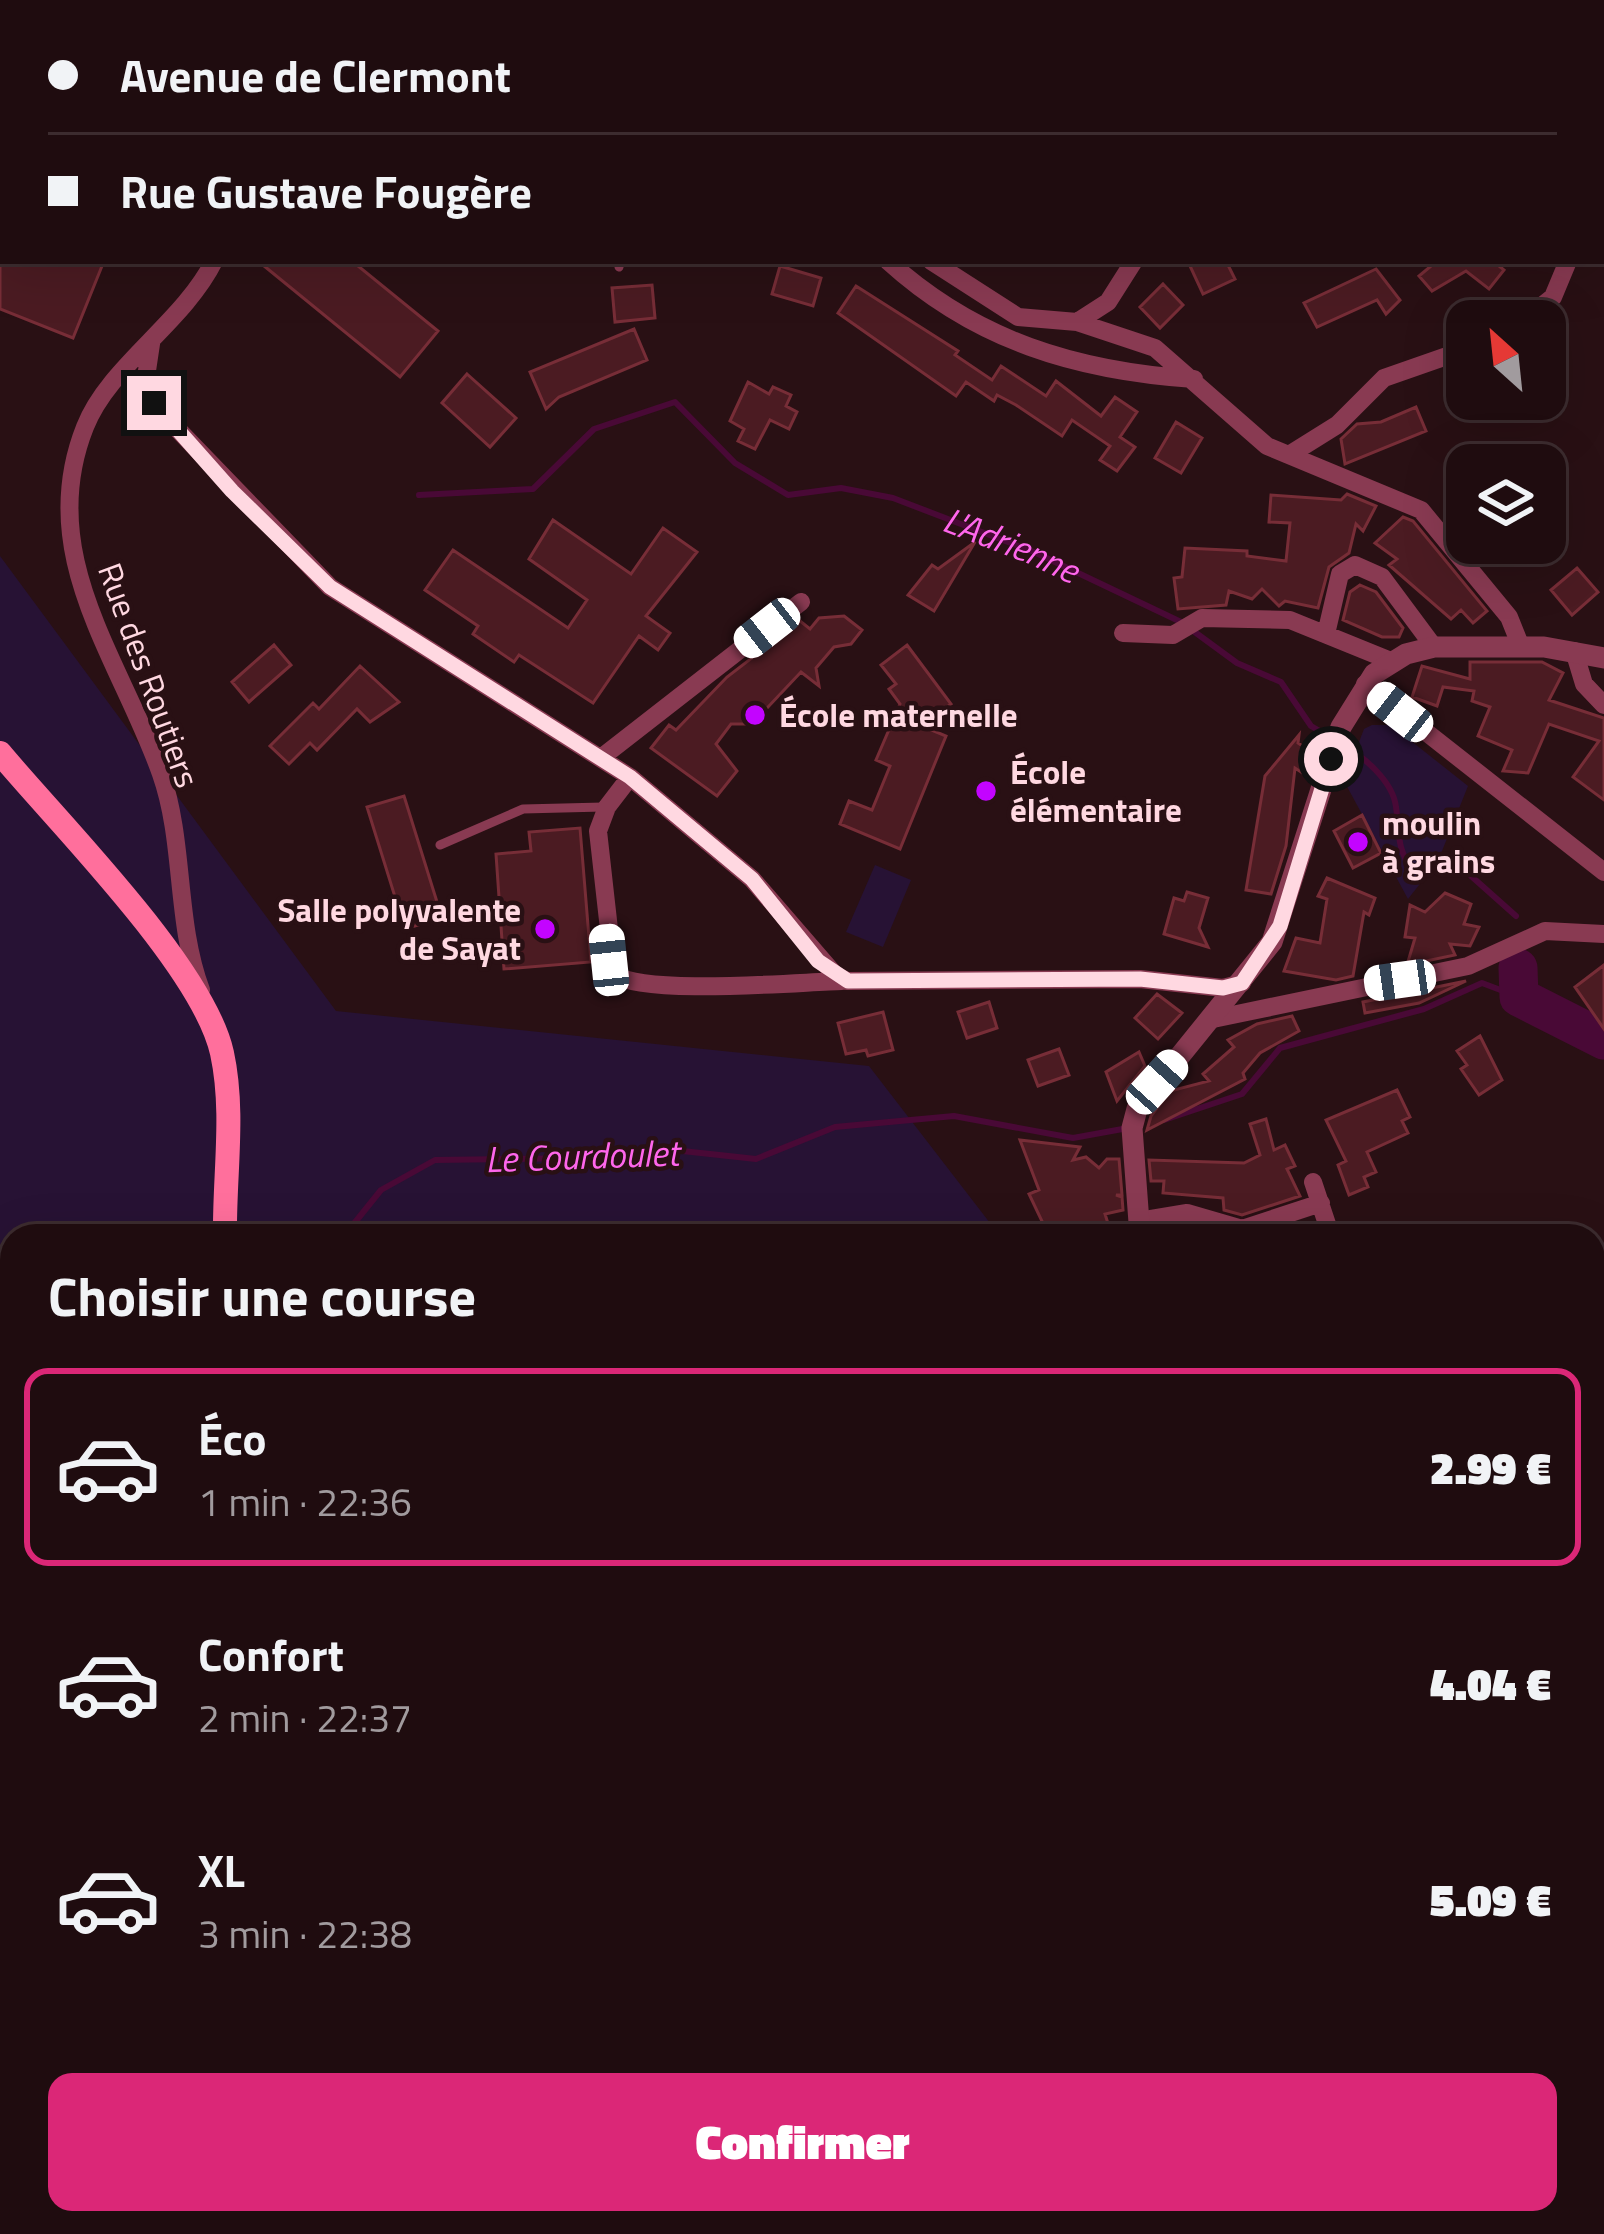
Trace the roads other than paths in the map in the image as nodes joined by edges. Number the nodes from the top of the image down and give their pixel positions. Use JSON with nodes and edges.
{"nodes":[{"id":1,"x":212,"y":264,"type":"edge"},
{"id":2,"x":891,"y":264,"type":"edge"},
{"id":3,"x":936,"y":264,"type":"edge"},
{"id":4,"x":1132,"y":264,"type":"edge"},
{"id":5,"x":1567,"y":264,"type":"edge"},
{"id":6,"x":1549,"y":300,"type":"edge"},
{"id":7,"x":1077,"y":322,"type":"junction"},
{"id":8,"x":151,"y":344,"type":"junction"},
{"id":9,"x":1446,"y":356,"type":"edge"},
{"id":10,"x":1195,"y":379,"type":"junction"},
{"id":11,"x":1289,"y":455,"type":"junction"},
{"id":12,"x":801,"y":602,"type":"dead end"},
{"id":13,"x":1124,"y":633,"type":"dead end"},
{"id":14,"x":1326,"y":634,"type":"junction"},
{"id":15,"x":1434,"y":647,"type":"junction"},
{"id":16,"x":1520,"y":647,"type":"junction"},
{"id":17,"x":1574,"y":651,"type":"junction"},
{"id":18,"x":1604,"y":658,"type":"edge"},
{"id":19,"x":1391,"y":661,"type":"junction"},
{"id":20,"x":1364,"y":684,"type":"junction"},
{"id":21,"x":1604,"y":705,"type":"edge"},
{"id":22,"x":0,"y":753,"type":"edge"},
{"id":23,"x":602,"y":757,"type":"junction"},
{"id":24,"x":630,"y":777,"type":"junction"},
{"id":25,"x":612,"y":800,"type":"junction"},
{"id":26,"x":440,"y":844,"type":"dead end"},
{"id":27,"x":177,"y":869,"type":"junction"},
{"id":28,"x":1604,"y":872,"type":"edge"},
{"id":29,"x":1604,"y":934,"type":"edge"},
{"id":30,"x":156,"y":938,"type":"junction"},
{"id":31,"x":848,"y":981,"type":"junction"},
{"id":32,"x":1242,"y":983,"type":"junction"},
{"id":33,"x":1213,"y":1019,"type":"junction"},
{"id":34,"x":212,"y":1022,"type":"junction"},
{"id":35,"x":1312,"y":1181,"type":"dead end"},
{"id":36,"x":1321,"y":1203,"type":"junction"},
{"id":37,"x":225,"y":1224,"type":"edge"},
{"id":38,"x":1140,"y":1224,"type":"edge"},
{"id":39,"x":1155,"y":1224,"type":"edge"},
{"id":40,"x":1227,"y":1224,"type":"edge"},
{"id":41,"x":1255,"y":1224,"type":"edge"},
{"id":42,"x":1327,"y":1224,"type":"edge"}],
"edges":[{"from":1,"to":8,"type":"street","name":"Rue des Routiers"},
{"from":2,"to":10,"type":"street"},
{"from":3,"to":7,"type":"street"},
{"from":4,"to":7,"type":"street"},
{"from":5,"to":6,"type":"street"},
{"from":7,"to":10,"type":"street"},
{"from":8,"to":23,"type":"street"},
{"from":8,"to":27,"type":"street","name":"Rue des Routiers"},
{"from":9,"to":11,"type":"street"},
{"from":10,"to":11,"type":"street"},
{"from":11,"to":16,"type":"street"},
{"from":12,"to":23,"type":"street"},
{"from":13,"to":14,"type":"street"},
{"from":14,"to":15,"type":"street"},
{"from":14,"to":19,"type":"street"},
{"from":15,"to":16,"type":"street"},
{"from":15,"to":19,"type":"street"},
{"from":16,"to":17,"type":"street"},
{"from":17,"to":18,"type":"street"},
{"from":17,"to":21,"type":"street"},
{"from":19,"to":20,"type":"street"},
{"from":20,"to":28,"type":"street"},
{"from":20,"to":32,"type":"street"},
{"from":22,"to":30,"type":"main road"},
{"from":23,"to":24,"type":"street"},
{"from":24,"to":25,"type":"street"},
{"from":24,"to":31,"type":"street"},
{"from":25,"to":26,"type":"lane"},
{"from":25,"to":31,"type":"street"},
{"from":27,"to":30,"type":"street","name":"Rue des Routiers"},
{"from":27,"to":34,"type":"street","name":"Rue des Routiers"},
{"from":29,"to":33,"type":"street"},
{"from":30,"to":34,"type":"main road"},
{"from":31,"to":32,"type":"street"},
{"from":32,"to":33,"type":"street"},
{"from":33,"to":38,"type":"street"},
{"from":34,"to":37,"type":"main road"},
{"from":35,"to":36,"type":"street"},
{"from":36,"to":41,"type":"street"},
{"from":36,"to":42,"type":"street"},
{"from":39,"to":40,"type":"street"}]}
